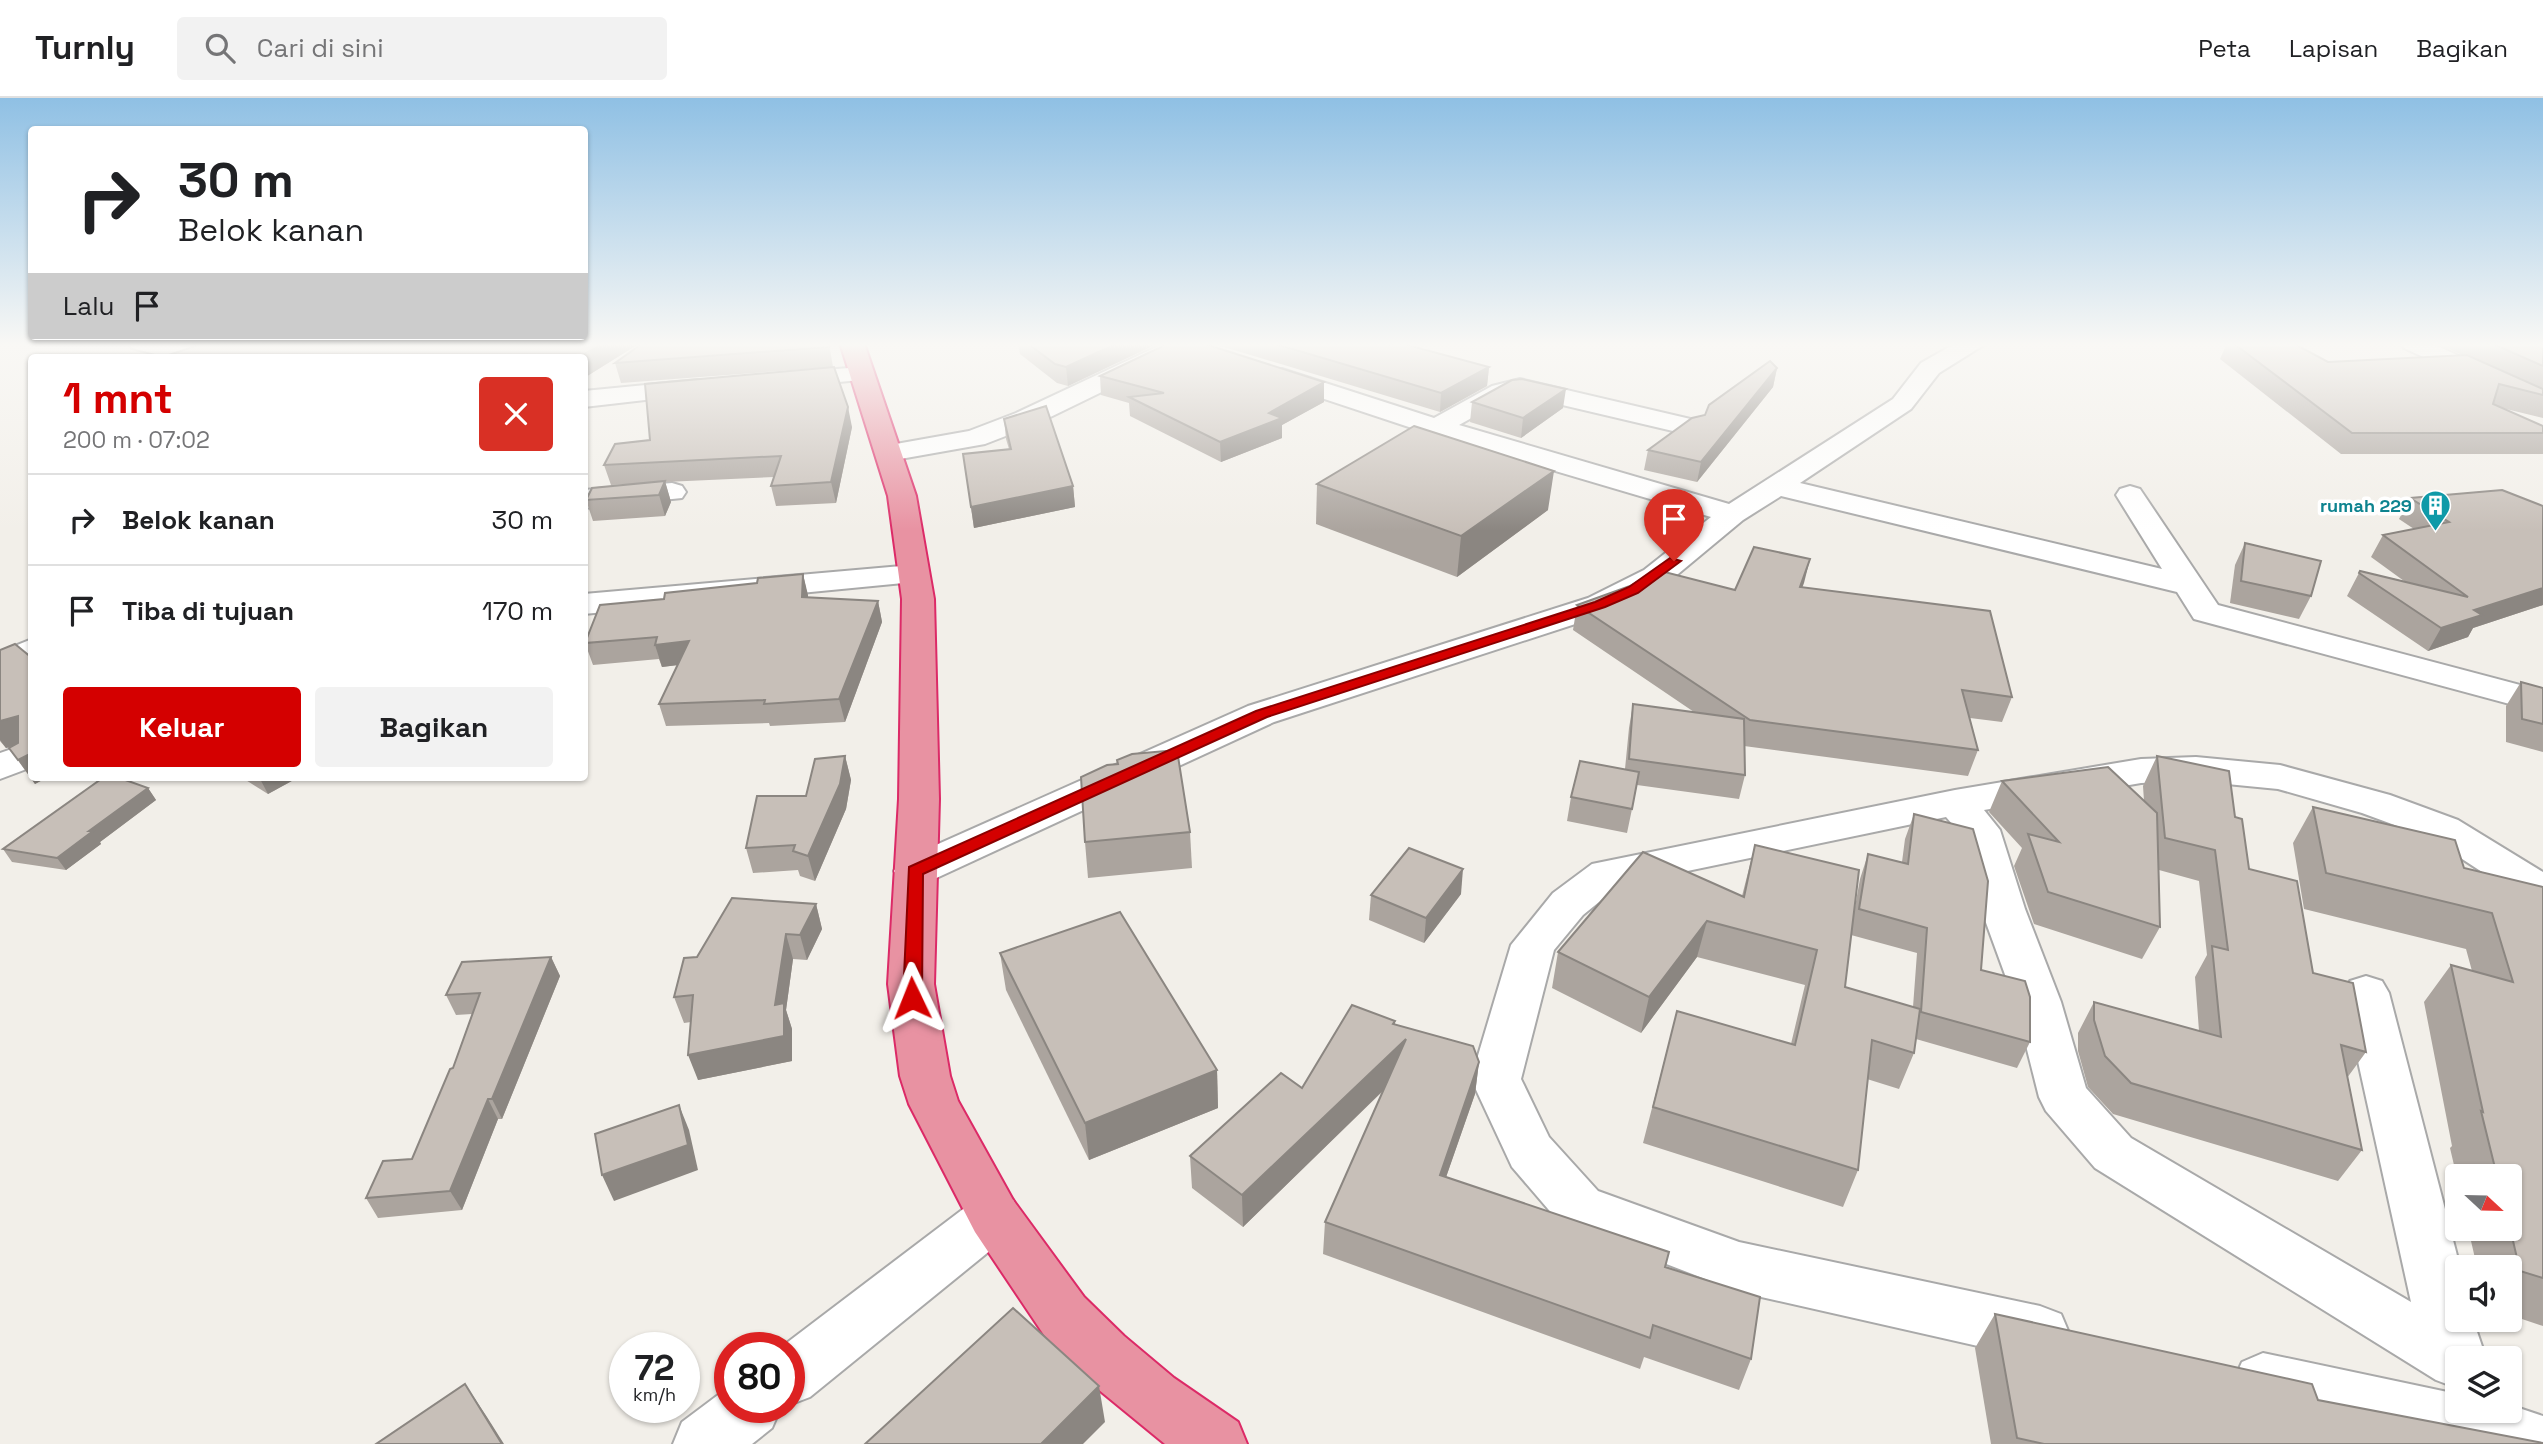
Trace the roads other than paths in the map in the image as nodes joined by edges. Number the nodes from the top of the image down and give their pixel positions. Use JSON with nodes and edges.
{"nodes":[{"id":1,"x":873,"y":406,"type":"edge"},
{"id":2,"x":1054,"y":406,"type":"edge"},
{"id":3,"x":1371,"y":406,"type":"edge"},
{"id":4,"x":1474,"y":406,"type":"edge"},
{"id":5,"x":1602,"y":406,"type":"edge"},
{"id":6,"x":1899,"y":406,"type":"edge"},
{"id":7,"x":1690,"y":426,"type":"edge"},
{"id":8,"x":1436,"y":427,"type":"junction"},
{"id":9,"x":889,"y":453,"type":"junction"},
{"id":10,"x":1776,"y":486,"type":"junction"},
{"id":11,"x":672,"y":492,"type":"dead end"},
{"id":12,"x":2130,"y":495,"type":"dead end"},
{"id":13,"x":588,"y":499,"type":"edge"},
{"id":14,"x":1733,"y":514,"type":"junction"},
{"id":15,"x":913,"y":573,"type":"junction"},
{"id":16,"x":2189,"y":585,"type":"junction"},
{"id":17,"x":588,"y":604,"type":"edge"},
{"id":18,"x":28,"y":651,"type":"edge"},
{"id":19,"x":0,"y":666,"type":"edge"},
{"id":20,"x":2543,"y":702,"type":"edge"},
{"id":21,"x":28,"y":755,"type":"edge"},
{"id":22,"x":0,"y":767,"type":"edge"},
{"id":23,"x":1955,"y":803,"type":"junction"},
{"id":24,"x":915,"y":871,"type":"junction"},
{"id":25,"x":2543,"y":892,"type":"edge"},
{"id":26,"x":2366,"y":993,"type":"dead end"},
{"id":27,"x":995,"y":1216,"type":"junction"},
{"id":28,"x":2091,"y":1345,"type":"edge"},
{"id":29,"x":2452,"y":1346,"type":"edge"},
{"id":30,"x":2445,"y":1352,"type":"edge"},
{"id":31,"x":805,"y":1364,"type":"edge"},
{"id":32,"x":2213,"y":1371,"type":"edge"},
{"id":33,"x":731,"y":1423,"type":"edge"},
{"id":34,"x":2518,"y":1431,"type":"edge"},
{"id":35,"x":704,"y":1444,"type":"edge"},
{"id":36,"x":1216,"y":1444,"type":"edge"}],
"edges":[{"from":1,"to":9,"type":"highway"},
{"from":2,"to":9,"type":"street"},
{"from":3,"to":8,"type":"street"},
{"from":4,"to":8,"type":"street"},
{"from":5,"to":7,"type":"street"},
{"from":6,"to":10,"type":"street"},
{"from":8,"to":14,"type":"street"},
{"from":9,"to":15,"type":"highway"},
{"from":10,"to":14,"type":"street"},
{"from":10,"to":16,"type":"street"},
{"from":11,"to":13,"type":"street"},
{"from":12,"to":16,"type":"street"},
{"from":14,"to":24,"type":"street"},
{"from":15,"to":17,"type":"street"},
{"from":15,"to":24,"type":"highway"},
{"from":16,"to":20,"type":"street"},
{"from":18,"to":19,"type":"street"},
{"from":21,"to":22,"type":"street"},
{"from":23,"to":25,"type":"street"},
{"from":23,"to":28,"type":"street"},
{"from":23,"to":30,"type":"street"},
{"from":24,"to":27,"type":"highway"},
{"from":26,"to":29,"type":"street"},
{"from":27,"to":31,"type":"street"},
{"from":27,"to":36,"type":"highway"},
{"from":32,"to":34,"type":"street"},
{"from":33,"to":35,"type":"street"}]}
